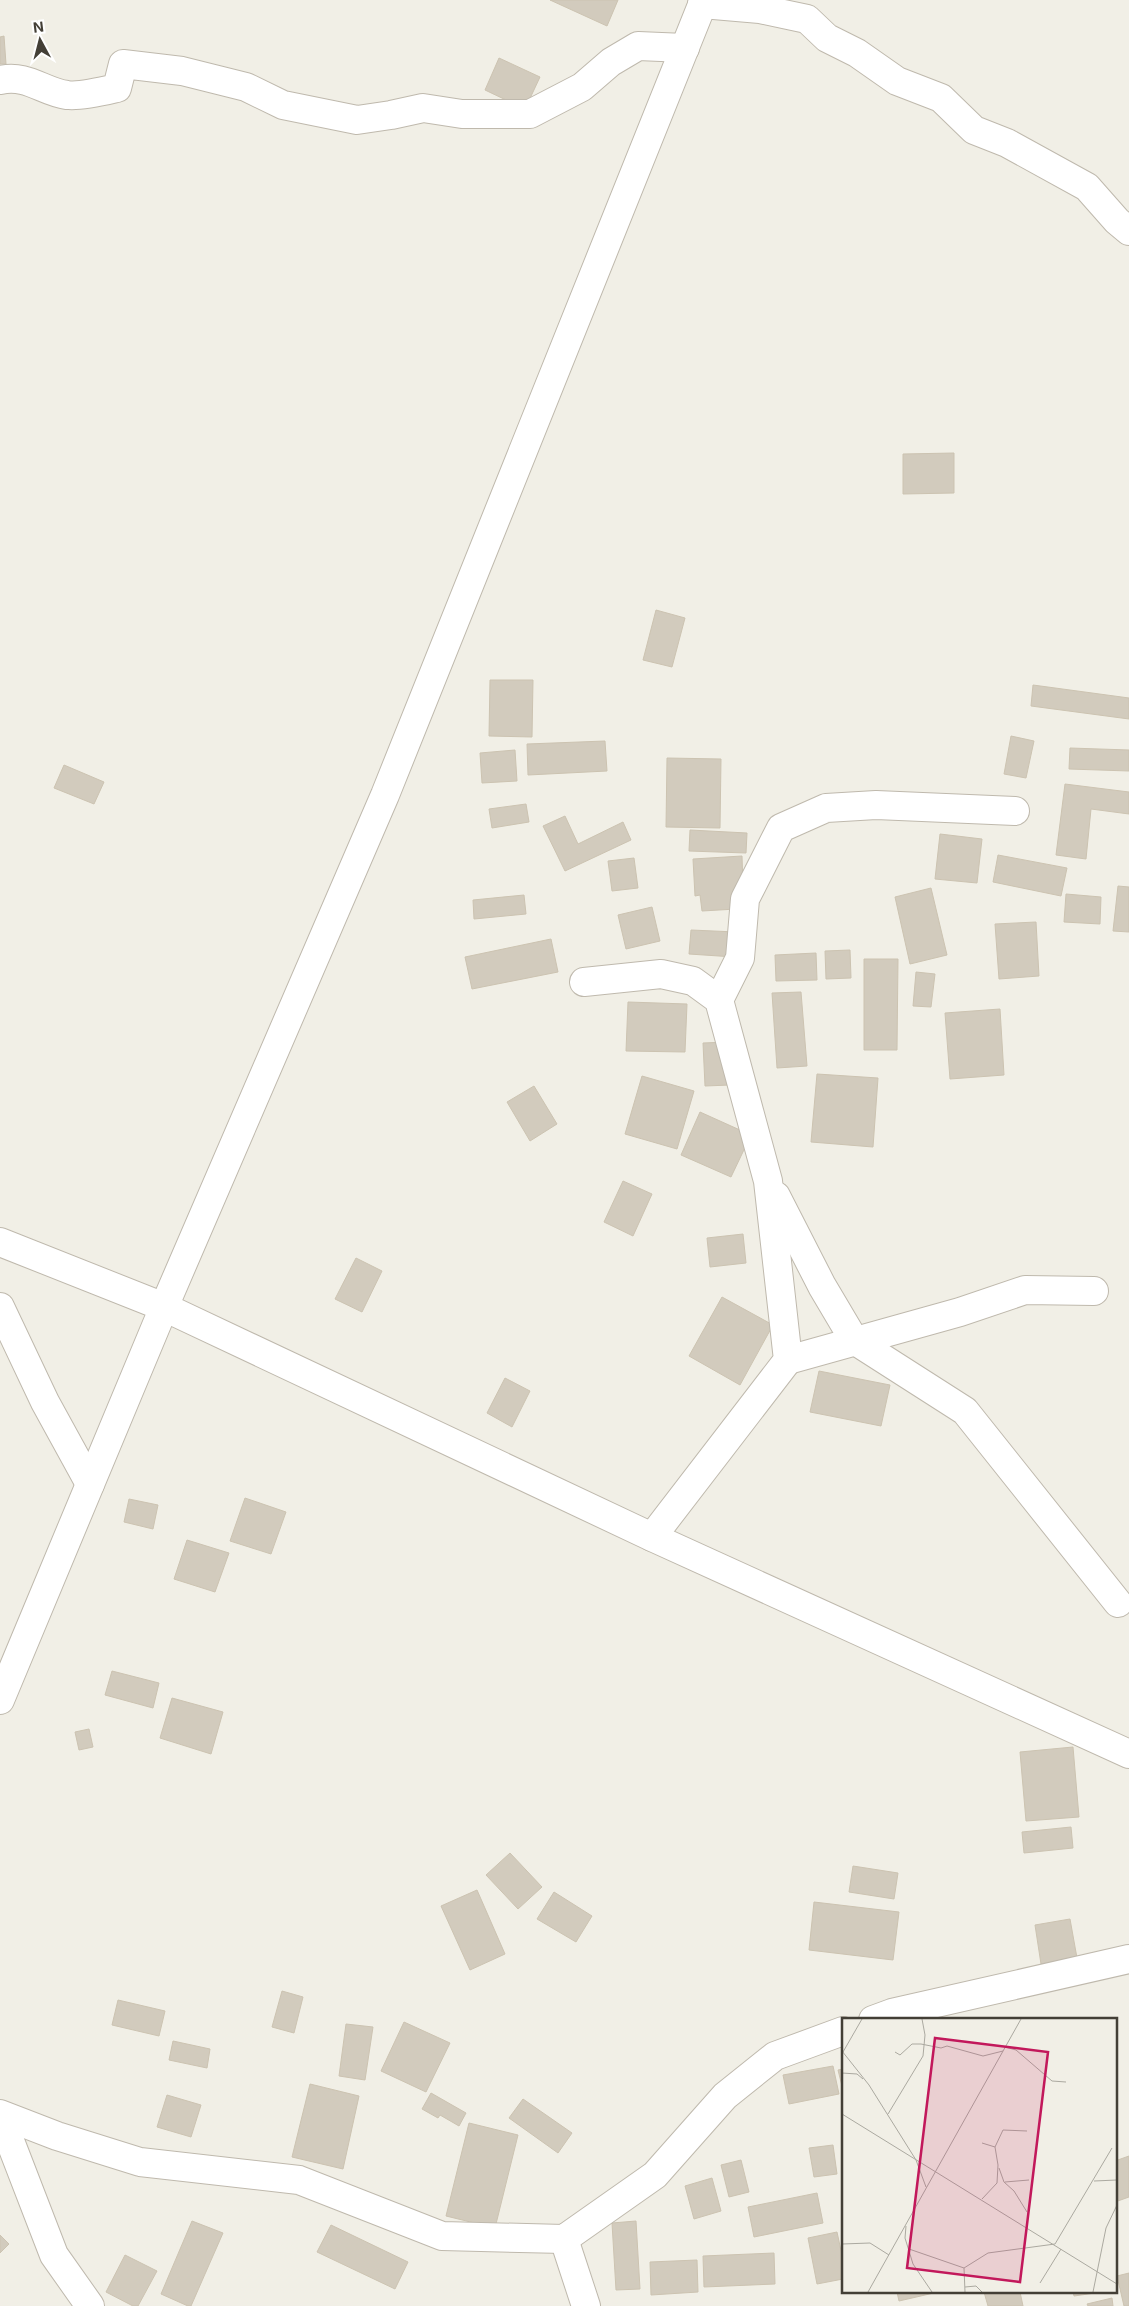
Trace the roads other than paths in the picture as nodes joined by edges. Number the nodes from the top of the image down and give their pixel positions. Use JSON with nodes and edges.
{"nodes":[{"id":1,"x":703,"y":2,"type":"edge"},
{"id":2,"x":685,"y":48,"type":"junction"},
{"id":3,"x":0,"y":80,"type":"edge"},
{"id":4,"x":1129,"y":231,"type":"edge"},
{"id":5,"x":1015,"y":811,"type":"dead end"},
{"id":6,"x":584,"y":982,"type":"dead end"},
{"id":7,"x":720,"y":1000,"type":"junction"},
{"id":8,"x":768,"y":1181,"type":"junction"},
{"id":9,"x":0,"y":1242,"type":"edge"},
{"id":10,"x":1094,"y":1291,"type":"dead end"},
{"id":11,"x":0,"y":1307,"type":"edge"},
{"id":12,"x":164,"y":1307,"type":"junction"},
{"id":13,"x":854,"y":1340,"type":"junction"},
{"id":14,"x":788,"y":1360,"type":"junction"},
{"id":15,"x":90,"y":1484,"type":"junction"},
{"id":16,"x":652,"y":1537,"type":"junction"},
{"id":17,"x":1118,"y":1603,"type":"dead end"},
{"id":18,"x":0,"y":1700,"type":"edge"},
{"id":19,"x":1129,"y":1754,"type":"edge"},
{"id":20,"x":1129,"y":1959,"type":"edge"},
{"id":21,"x":878,"y":2018,"type":"edge"},
{"id":22,"x":842,"y":2031,"type":"edge"},
{"id":23,"x":0,"y":2114,"type":"edge"},
{"id":24,"x":564,"y":2239,"type":"junction"},
{"id":25,"x":90,"y":2306,"type":"edge"},
{"id":26,"x":586,"y":2306,"type":"edge"}],
"edges":[{"from":1,"to":2,"type":"street"},
{"from":1,"to":4,"type":"street"},
{"from":2,"to":3,"type":"street"},
{"from":2,"to":12,"type":"street"},
{"from":5,"to":7,"type":"street"},
{"from":6,"to":7,"type":"street"},
{"from":7,"to":8,"type":"street"},
{"from":8,"to":13,"type":"street"},
{"from":8,"to":14,"type":"street"},
{"from":9,"to":12,"type":"street"},
{"from":10,"to":13,"type":"street"},
{"from":11,"to":15,"type":"street"},
{"from":12,"to":15,"type":"street"},
{"from":12,"to":16,"type":"street"},
{"from":13,"to":14,"type":"street"},
{"from":13,"to":17,"type":"street"},
{"from":14,"to":16,"type":"street"},
{"from":15,"to":18,"type":"street"},
{"from":16,"to":19,"type":"street"},
{"from":20,"to":21,"type":"street"},
{"from":22,"to":24,"type":"street"},
{"from":23,"to":24,"type":"street"},
{"from":23,"to":25,"type":"street"},
{"from":24,"to":26,"type":"street"}]}
